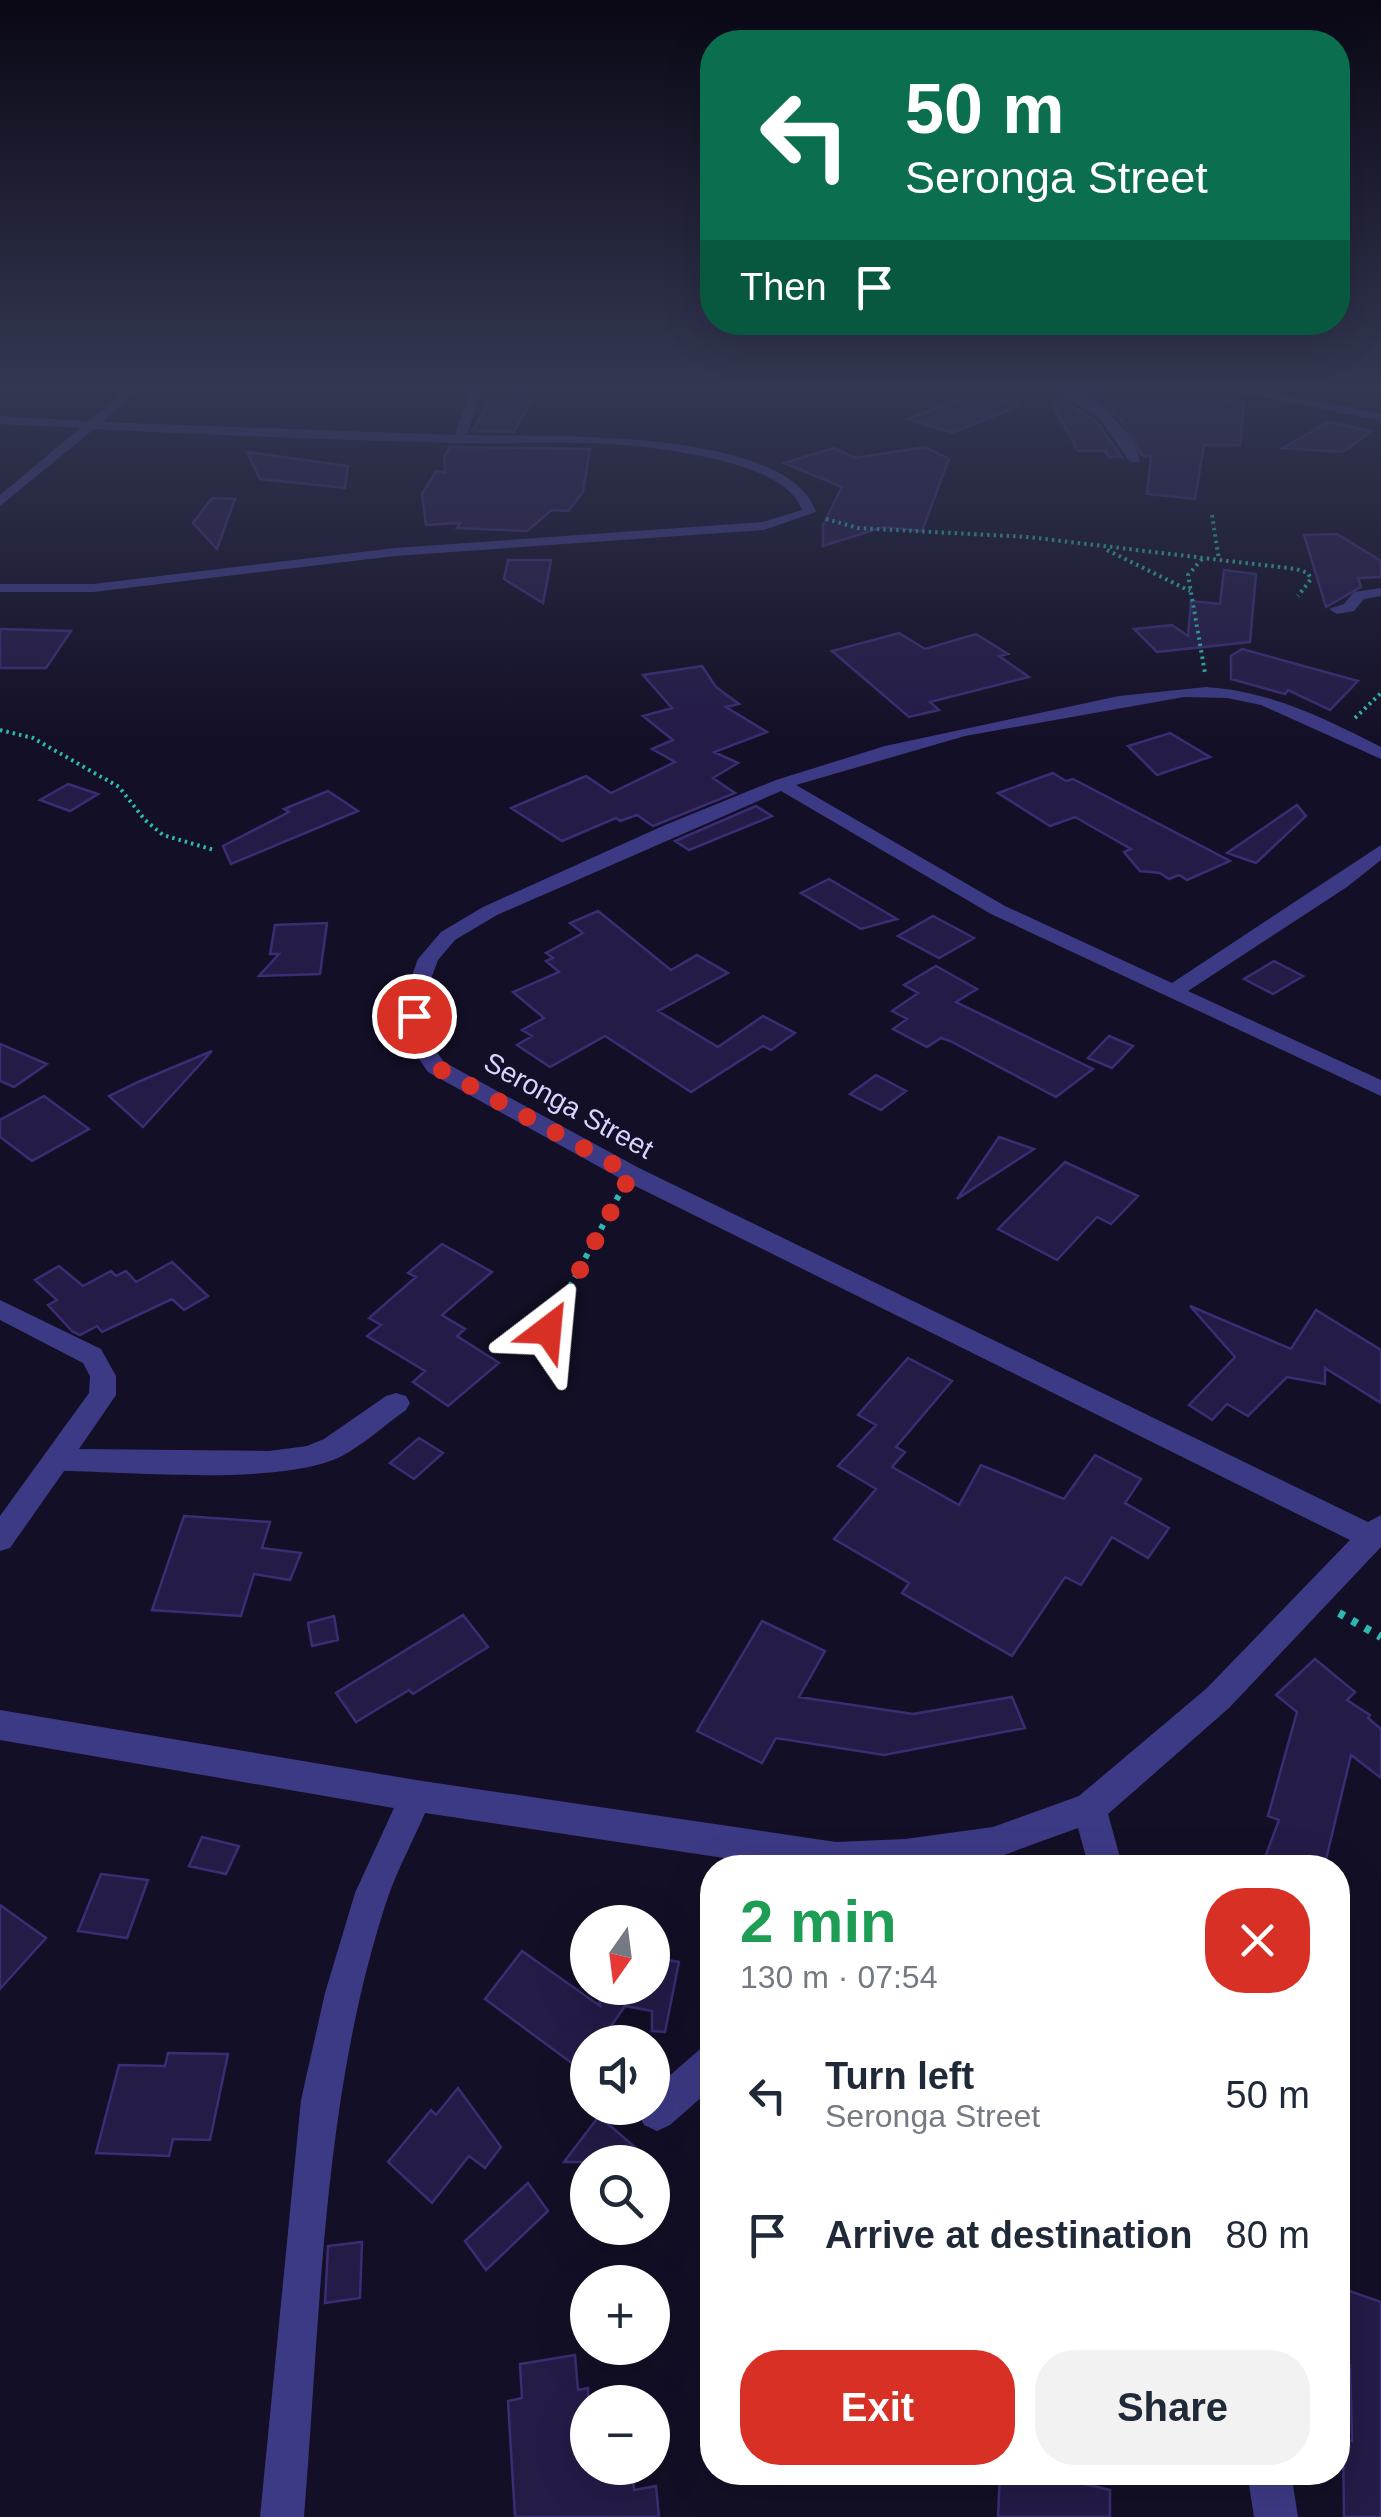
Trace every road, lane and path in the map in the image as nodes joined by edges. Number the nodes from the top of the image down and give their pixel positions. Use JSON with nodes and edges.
{"nodes":[{"id":1,"x":810,"y":505,"type":"edge"},
{"id":2,"x":809,"y":512,"type":"junction"},
{"id":3,"x":1212,"y":515,"type":"dead end"},
{"id":4,"x":1104,"y":548,"type":"junction"},
{"id":5,"x":1204,"y":558,"type":"junction"},
{"id":6,"x":1219,"y":560,"type":"junction"},
{"id":7,"x":0,"y":588,"type":"edge"},
{"id":8,"x":1192,"y":591,"type":"junction"},
{"id":9,"x":1381,"y":592,"type":"edge"},
{"id":10,"x":1298,"y":596,"type":"dead end"},
{"id":11,"x":1337,"y":610,"type":"dead end"},
{"id":12,"x":1207,"y":691,"type":"junction"},
{"id":13,"x":1381,"y":693,"type":"edge"},
{"id":14,"x":0,"y":730,"type":"edge"},
{"id":15,"x":1340,"y":733,"type":"junction"},
{"id":16,"x":1381,"y":754,"type":"edge"},
{"id":17,"x":782,"y":784,"type":"junction"},
{"id":18,"x":214,"y":850,"type":"dead end"},
{"id":19,"x":1381,"y":850,"type":"edge"},
{"id":20,"x":1172,"y":992,"type":"junction"},
{"id":21,"x":1381,"y":1089,"type":"edge"},
{"id":22,"x":631,"y":1174,"type":"junction"},
{"id":23,"x":0,"y":1309,"type":"edge"},
{"id":24,"x":548,"y":1330,"type":"dead end"},
{"id":25,"x":396,"y":1403,"type":"dead end"},
{"id":26,"x":54,"y":1460,"type":"junction"},
{"id":27,"x":1377,"y":1533,"type":"edge"},
{"id":28,"x":0,"y":1540,"type":"edge"},
{"id":29,"x":1314,"y":1600,"type":"junction"},
{"id":30,"x":1381,"y":1637,"type":"edge"},
{"id":31,"x":0,"y":1726,"type":"edge"},
{"id":32,"x":416,"y":1796,"type":"junction"},
{"id":33,"x":1090,"y":1808,"type":"junction"},
{"id":34,"x":992,"y":1843,"type":"junction"},
{"id":35,"x":816,"y":1855,"type":"edge"},
{"id":36,"x":905,"y":1855,"type":"edge"},
{"id":37,"x":976,"y":1855,"type":"edge"},
{"id":38,"x":1103,"y":1855,"type":"edge"},
{"id":39,"x":700,"y":2074,"type":"edge"},
{"id":40,"x":670,"y":2100,"type":"edge"},
{"id":41,"x":1271,"y":2485,"type":"edge"},
{"id":42,"x":282,"y":2517,"type":"edge"},
{"id":43,"x":1276,"y":2517,"type":"edge"}],
"edges":[{"from":1,"to":2,"type":"street"},
{"from":2,"to":4,"type":"path"},
{"from":2,"to":7,"type":"street"},
{"from":3,"to":6,"type":"path"},
{"from":4,"to":5,"type":"path"},
{"from":4,"to":8,"type":"path"},
{"from":5,"to":6,"type":"path"},
{"from":5,"to":8,"type":"path"},
{"from":6,"to":10,"type":"path"},
{"from":8,"to":12,"type":"path"},
{"from":9,"to":11,"type":"street"},
{"from":12,"to":15,"type":"street","name":"Seronga Street"},
{"from":12,"to":17,"type":"street","name":"Seronga Street"},
{"from":13,"to":15,"type":"path"},
{"from":14,"to":18,"type":"path"},
{"from":15,"to":16,"type":"street","name":"Seronga Street"},
{"from":17,"to":20,"type":"street"},
{"from":17,"to":22,"type":"street","name":"Seronga Street"},
{"from":19,"to":20,"type":"street"},
{"from":20,"to":21,"type":"street"},
{"from":22,"to":24,"type":"path"},
{"from":22,"to":27,"type":"street","name":"Seronga Street"},
{"from":23,"to":26,"type":"street"},
{"from":25,"to":26,"type":"street"},
{"from":26,"to":28,"type":"street"},
{"from":27,"to":29,"type":"street"},
{"from":29,"to":30,"type":"path"},
{"from":29,"to":33,"type":"street"},
{"from":31,"to":32,"type":"street"},
{"from":32,"to":35,"type":"street"},
{"from":32,"to":42,"type":"street"},
{"from":33,"to":34,"type":"street"},
{"from":33,"to":38,"type":"street"},
{"from":34,"to":36,"type":"street"},
{"from":34,"to":37,"type":"street"},
{"from":39,"to":40,"type":"street"},
{"from":41,"to":43,"type":"street"}]}
